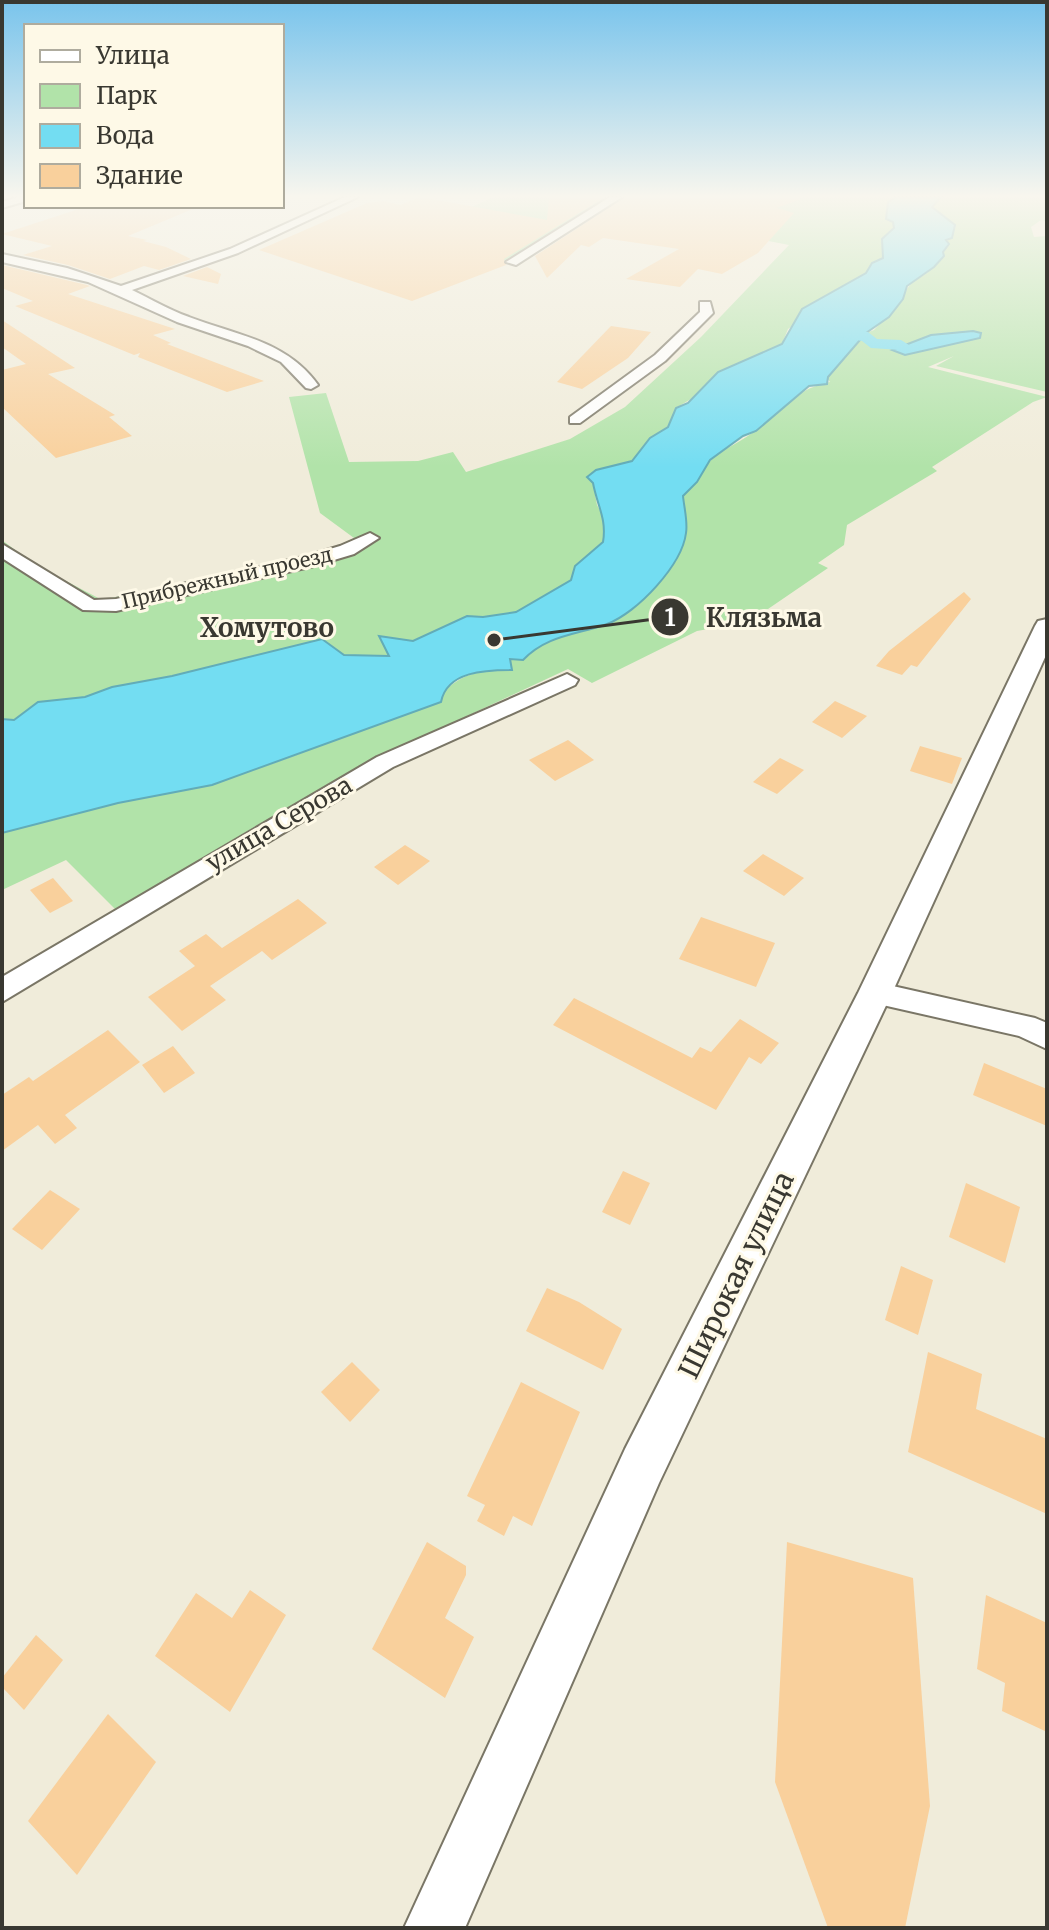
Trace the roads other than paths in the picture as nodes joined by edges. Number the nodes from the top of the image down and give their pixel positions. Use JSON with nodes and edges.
{"nodes":[{"id":1,"x":113,"y":287,"type":"edge"},
{"id":2,"x":129,"y":287,"type":"edge"},
{"id":3,"x":121,"y":290,"type":"junction"},
{"id":4,"x":705,"y":305,"type":"dead end"},
{"id":5,"x":311,"y":385,"type":"dead end"},
{"id":6,"x":575,"y":420,"type":"dead end"},
{"id":7,"x":370,"y":538,"type":"dead end"},
{"id":8,"x":2,"y":550,"type":"edge"},
{"id":9,"x":1047,"y":626,"type":"edge"},
{"id":10,"x":567,"y":680,"type":"dead end"},
{"id":11,"x":2,"y":991,"type":"edge"},
{"id":12,"x":875,"y":993,"type":"junction"},
{"id":13,"x":1047,"y":1037,"type":"edge"},
{"id":14,"x":434,"y":1928,"type":"edge"}],
"edges":[{"from":1,"to":3,"type":"street"},
{"from":2,"to":3,"type":"street"},
{"from":3,"to":5,"type":"street"},
{"from":4,"to":6,"type":"street"},
{"from":7,"to":8,"type":"street","name":"Прибрежный проезд"},
{"from":9,"to":12,"type":"street","name":"Широкая улица"},
{"from":10,"to":11,"type":"street","name":"улица Серова"},
{"from":12,"to":13,"type":"street"},
{"from":12,"to":14,"type":"street","name":"Широкая улица"}]}
